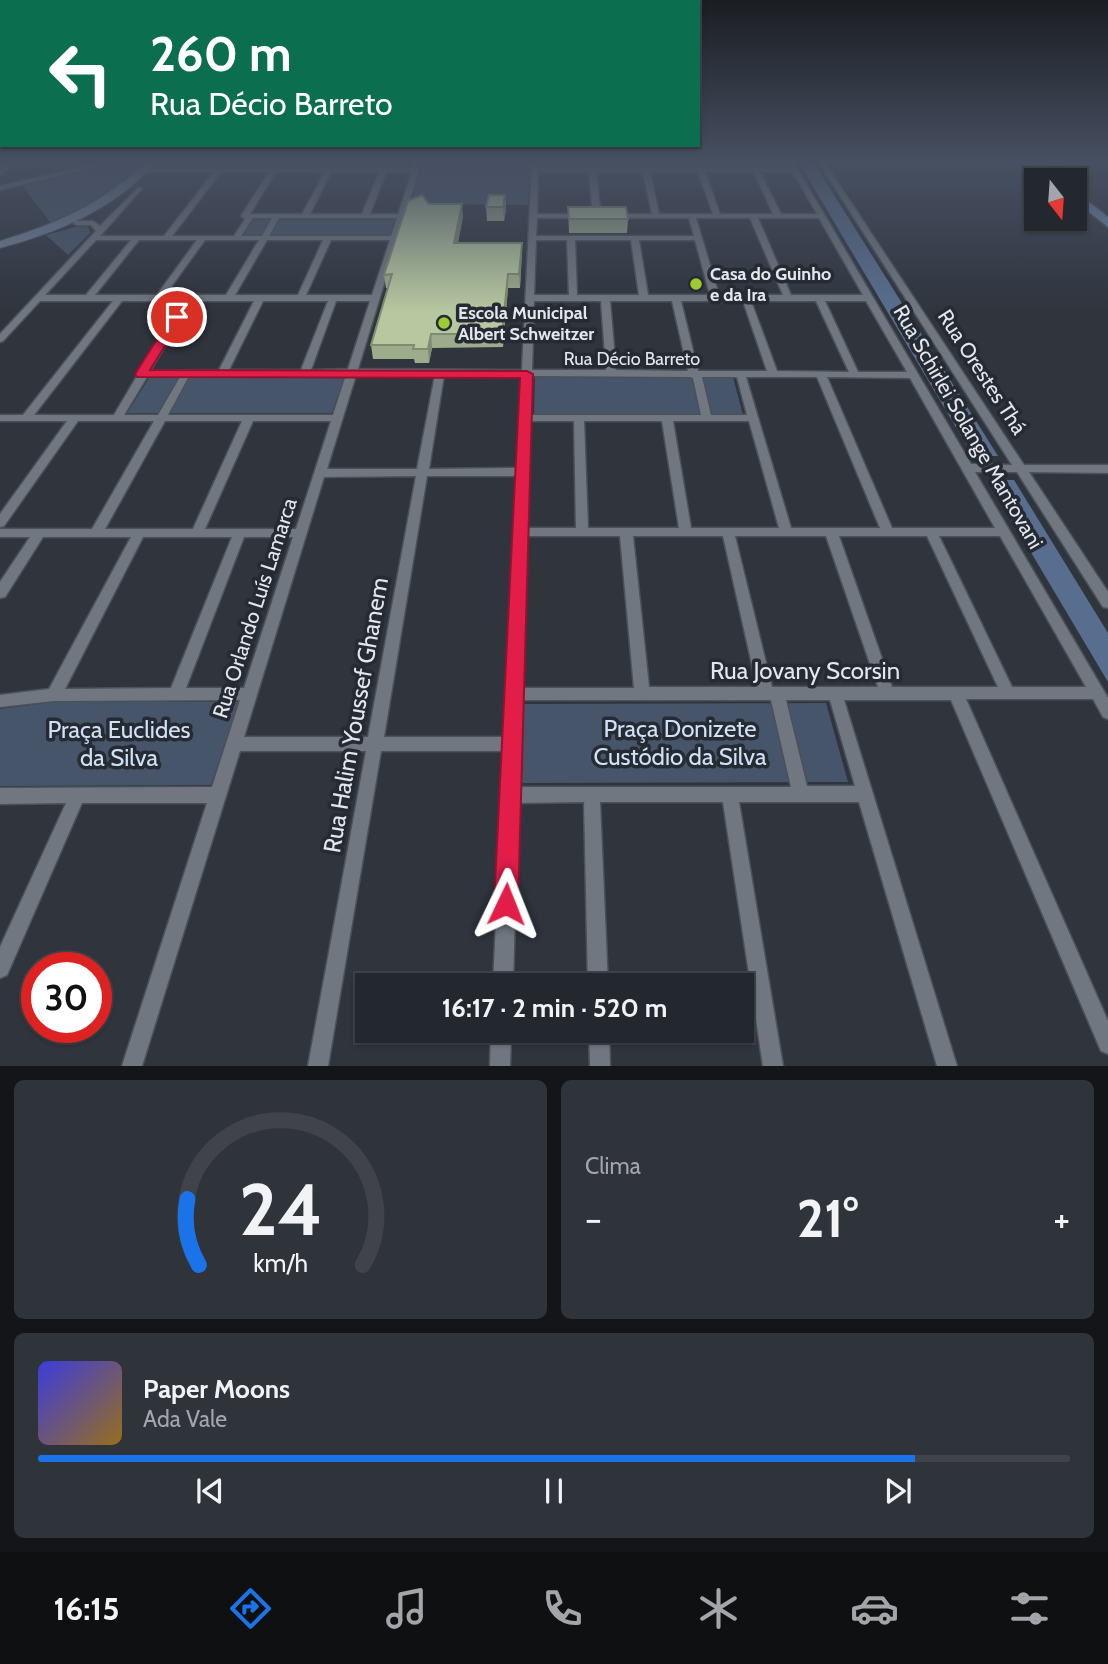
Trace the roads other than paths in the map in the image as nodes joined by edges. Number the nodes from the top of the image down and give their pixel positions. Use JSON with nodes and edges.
{"nodes":[{"id":1,"x":83,"y":213,"type":"edge"},
{"id":2,"x":99,"y":213,"type":"edge"},
{"id":3,"x":117,"y":213,"type":"edge"},
{"id":4,"x":186,"y":213,"type":"edge"},
{"id":5,"x":247,"y":213,"type":"edge"},
{"id":6,"x":308,"y":213,"type":"edge"},
{"id":7,"x":366,"y":213,"type":"edge"},
{"id":8,"x":402,"y":213,"type":"edge"},
{"id":9,"x":533,"y":213,"type":"edge"},
{"id":10,"x":597,"y":213,"type":"edge"},
{"id":11,"x":658,"y":213,"type":"edge"},
{"id":12,"x":716,"y":213,"type":"edge"},
{"id":13,"x":776,"y":213,"type":"edge"},
{"id":14,"x":820,"y":213,"type":"edge"},
{"id":15,"x":855,"y":213,"type":"edge"},
{"id":16,"x":245,"y":216,"type":"junction"},
{"id":17,"x":277,"y":216,"type":"junction"},
{"id":18,"x":306,"y":216,"type":"junction"},
{"id":19,"x":365,"y":216,"type":"junction"},
{"id":20,"x":401,"y":216,"type":"junction"},
{"id":21,"x":533,"y":216,"type":"junction"},
{"id":22,"x":597,"y":216,"type":"junction"},
{"id":23,"x":659,"y":216,"type":"junction"},
{"id":24,"x":692,"y":216,"type":"junction"},
{"id":25,"x":717,"y":216,"type":"junction"},
{"id":26,"x":753,"y":216,"type":"junction"},
{"id":27,"x":778,"y":216,"type":"junction"},
{"id":28,"x":822,"y":216,"type":"junction"},
{"id":29,"x":77,"y":223,"type":"junction"},
{"id":30,"x":37,"y":233,"type":"junction"},
{"id":31,"x":96,"y":235,"type":"junction"},
{"id":32,"x":138,"y":238,"type":"junction"},
{"id":33,"x":166,"y":238,"type":"junction"},
{"id":34,"x":571,"y":238,"type":"junction"},
{"id":35,"x":667,"y":238,"type":"junction"},
{"id":36,"x":203,"y":239,"type":"junction"},
{"id":37,"x":236,"y":239,"type":"junction"},
{"id":38,"x":264,"y":239,"type":"junction"},
{"id":39,"x":328,"y":239,"type":"junction"},
{"id":40,"x":394,"y":239,"type":"junction"},
{"id":41,"x":532,"y":239,"type":"junction"},
{"id":42,"x":635,"y":239,"type":"junction"},
{"id":43,"x":698,"y":239,"type":"junction"},
{"id":44,"x":0,"y":245,"type":"edge"},
{"id":45,"x":88,"y":298,"type":"junction"},
{"id":46,"x":120,"y":298,"type":"junction"},
{"id":47,"x":159,"y":298,"type":"junction"},
{"id":48,"x":229,"y":298,"type":"junction"},
{"id":49,"x":260,"y":298,"type":"junction"},
{"id":50,"x":301,"y":298,"type":"junction"},
{"id":51,"x":333,"y":298,"type":"junction"},
{"id":52,"x":375,"y":298,"type":"junction"},
{"id":53,"x":530,"y":298,"type":"junction"},
{"id":54,"x":573,"y":298,"type":"junction"},
{"id":55,"x":605,"y":298,"type":"junction"},
{"id":56,"x":645,"y":298,"type":"junction"},
{"id":57,"x":676,"y":298,"type":"junction"},
{"id":58,"x":715,"y":298,"type":"junction"},
{"id":59,"x":746,"y":298,"type":"junction"},
{"id":60,"x":788,"y":298,"type":"junction"},
{"id":61,"x":819,"y":298,"type":"junction"},
{"id":62,"x":869,"y":298,"type":"junction"},
{"id":63,"x":37,"y":299,"type":"junction"},
{"id":64,"x":188,"y":299,"type":"junction"},
{"id":65,"x":2,"y":334,"type":"edge"},
{"id":66,"x":440,"y":372,"type":"junction"},
{"id":67,"x":351,"y":373,"type":"junction"},
{"id":68,"x":141,"y":374,"type":"junction"},
{"id":69,"x":186,"y":374,"type":"junction"},
{"id":70,"x":222,"y":374,"type":"junction"},
{"id":71,"x":304,"y":374,"type":"junction"},
{"id":72,"x":527,"y":374,"type":"junction"},
{"id":73,"x":611,"y":374,"type":"junction"},
{"id":74,"x":696,"y":374,"type":"junction"},
{"id":75,"x":741,"y":375,"type":"junction"},
{"id":76,"x":773,"y":375,"type":"junction"},
{"id":77,"x":821,"y":375,"type":"junction"},
{"id":78,"x":855,"y":375,"type":"junction"},
{"id":79,"x":913,"y":375,"type":"junction"},
{"id":80,"x":0,"y":418,"type":"edge"},
{"id":81,"x":26,"y":418,"type":"junction"},
{"id":82,"x":75,"y":418,"type":"junction"},
{"id":83,"x":117,"y":418,"type":"junction"},
{"id":84,"x":161,"y":418,"type":"junction"},
{"id":85,"x":249,"y":418,"type":"junction"},
{"id":86,"x":337,"y":418,"type":"junction"},
{"id":87,"x":525,"y":418,"type":"junction"},
{"id":88,"x":579,"y":418,"type":"junction"},
{"id":89,"x":667,"y":418,"type":"junction"},
{"id":90,"x":707,"y":418,"type":"junction"},
{"id":91,"x":752,"y":418,"type":"junction"},
{"id":92,"x":967,"y":468,"type":"junction"},
{"id":93,"x":1022,"y":469,"type":"junction"},
{"id":94,"x":1108,"y":469,"type":"edge"},
{"id":95,"x":320,"y":472,"type":"junction"},
{"id":96,"x":422,"y":472,"type":"junction"},
{"id":97,"x":523,"y":472,"type":"junction"},
{"id":98,"x":0,"y":523,"type":"edge"},
{"id":99,"x":931,"y":531,"type":"junction"},
{"id":100,"x":1004,"y":531,"type":"junction"},
{"id":101,"x":521,"y":532,"type":"junction"},
{"id":102,"x":582,"y":532,"type":"junction"},
{"id":103,"x":626,"y":532,"type":"junction"},
{"id":104,"x":685,"y":532,"type":"junction"},
{"id":105,"x":728,"y":532,"type":"junction"},
{"id":106,"x":786,"y":532,"type":"junction"},
{"id":107,"x":831,"y":532,"type":"junction"},
{"id":108,"x":888,"y":532,"type":"junction"},
{"id":109,"x":0,"y":533,"type":"edge"},
{"id":110,"x":40,"y":533,"type":"junction"},
{"id":111,"x":96,"y":533,"type":"junction"},
{"id":112,"x":139,"y":533,"type":"junction"},
{"id":113,"x":197,"y":533,"type":"junction"},
{"id":114,"x":240,"y":533,"type":"junction"},
{"id":115,"x":301,"y":533,"type":"junction"},
{"id":116,"x":0,"y":593,"type":"edge"},
{"id":117,"x":1108,"y":603,"type":"edge"},
{"id":118,"x":887,"y":693,"type":"junction"},
{"id":119,"x":956,"y":693,"type":"junction"},
{"id":120,"x":1008,"y":693,"type":"junction"},
{"id":121,"x":1097,"y":693,"type":"junction"},
{"id":122,"x":250,"y":694,"type":"junction"},
{"id":123,"x":514,"y":694,"type":"junction"},
{"id":124,"x":642,"y":694,"type":"junction"},
{"id":125,"x":771,"y":694,"type":"junction"},
{"id":126,"x":835,"y":694,"type":"junction"},
{"id":127,"x":54,"y":695,"type":"junction"},
{"id":128,"x":176,"y":695,"type":"junction"},
{"id":129,"x":0,"y":701,"type":"edge"},
{"id":130,"x":1108,"y":712,"type":"edge"},
{"id":131,"x":234,"y":744,"type":"junction"},
{"id":132,"x":374,"y":744,"type":"junction"},
{"id":133,"x":512,"y":744,"type":"junction"},
{"id":134,"x":510,"y":794,"type":"junction"},
{"id":135,"x":592,"y":794,"type":"junction"},
{"id":136,"x":730,"y":794,"type":"junction"},
{"id":137,"x":801,"y":794,"type":"junction"},
{"id":138,"x":865,"y":794,"type":"junction"},
{"id":139,"x":78,"y":795,"type":"junction"},
{"id":140,"x":218,"y":795,"type":"junction"},
{"id":141,"x":0,"y":796,"type":"edge"},
{"id":142,"x":0,"y":968,"type":"edge"},
{"id":143,"x":503,"y":973,"type":"edge"},
{"id":144,"x":598,"y":973,"type":"edge"},
{"id":145,"x":501,"y":1043,"type":"edge"},
{"id":146,"x":599,"y":1043,"type":"edge"},
{"id":147,"x":1108,"y":1044,"type":"edge"},
{"id":148,"x":132,"y":1066,"type":"edge"},
{"id":149,"x":318,"y":1066,"type":"edge"},
{"id":150,"x":500,"y":1066,"type":"edge"},
{"id":151,"x":600,"y":1066,"type":"edge"},
{"id":152,"x":773,"y":1066,"type":"edge"},
{"id":153,"x":947,"y":1066,"type":"edge"}],
"edges":[{"from":1,"to":30,"type":"main road"},
{"from":2,"to":29,"type":"main road"},
{"from":3,"to":31,"type":"street"},
{"from":4,"to":33,"type":"street"},
{"from":5,"to":16,"type":"street"},
{"from":6,"to":18,"type":"street"},
{"from":7,"to":19,"type":"street"},
{"from":8,"to":20,"type":"street","name":"Rua Orlando Luís Lamarca"},
{"from":9,"to":21,"type":"street"},
{"from":10,"to":22,"type":"street"},
{"from":11,"to":23,"type":"street"},
{"from":12,"to":25,"type":"street"},
{"from":13,"to":27,"type":"street"},
{"from":14,"to":28,"type":"street","name":"Rua Schirlei Solange Mantovani"},
{"from":15,"to":93,"type":"street","name":"Rua Orestes Thá"},
{"from":16,"to":17,"type":"street"},
{"from":16,"to":37,"type":"street"},
{"from":17,"to":18,"type":"street"},
{"from":17,"to":38,"type":"street"},
{"from":18,"to":19,"type":"street"},
{"from":19,"to":20,"type":"street"},
{"from":20,"to":40,"type":"street","name":"Rua Orlando Luís Lamarca"},
{"from":21,"to":22,"type":"street"},
{"from":21,"to":41,"type":"street"},
{"from":22,"to":23,"type":"street"},
{"from":23,"to":24,"type":"street"},
{"from":23,"to":35,"type":"street"},
{"from":24,"to":25,"type":"street"},
{"from":24,"to":43,"type":"street"},
{"from":25,"to":26,"type":"street"},
{"from":26,"to":27,"type":"street"},
{"from":26,"to":60,"type":"street"},
{"from":27,"to":28,"type":"street"},
{"from":28,"to":62,"type":"street","name":"Rua Schirlei Solange Mantovani"},
{"from":29,"to":30,"type":"main road"},
{"from":29,"to":31,"type":"street"},
{"from":30,"to":44,"type":"main road"},
{"from":31,"to":32,"type":"street"},
{"from":31,"to":63,"type":"street"},
{"from":32,"to":33,"type":"street"},
{"from":32,"to":45,"type":"street"},
{"from":33,"to":36,"type":"street"},
{"from":34,"to":41,"type":"street"},
{"from":34,"to":42,"type":"street"},
{"from":34,"to":54,"type":"street"},
{"from":35,"to":42,"type":"street"},
{"from":35,"to":43,"type":"street"},
{"from":36,"to":37,"type":"street"},
{"from":36,"to":47,"type":"street"},
{"from":37,"to":38,"type":"street"},
{"from":38,"to":39,"type":"street"},
{"from":38,"to":48,"type":"street"},
{"from":39,"to":40,"type":"street"},
{"from":39,"to":50,"type":"street"},
{"from":40,"to":52,"type":"street","name":"Rua Orlando Luís Lamarca"},
{"from":41,"to":53,"type":"street"},
{"from":42,"to":56,"type":"street"},
{"from":43,"to":58,"type":"street"},
{"from":45,"to":46,"type":"street"},
{"from":45,"to":63,"type":"street"},
{"from":46,"to":47,"type":"street"},
{"from":46,"to":81,"type":"street"},
{"from":47,"to":64,"type":"street"},
{"from":48,"to":49,"type":"street"},
{"from":48,"to":64,"type":"street"},
{"from":49,"to":50,"type":"street"},
{"from":49,"to":70,"type":"street"},
{"from":50,"to":51,"type":"street"},
{"from":51,"to":52,"type":"street"},
{"from":51,"to":71,"type":"street"},
{"from":52,"to":67,"type":"street","name":"Rua Orlando Luís Lamarca"},
{"from":53,"to":54,"type":"street"},
{"from":53,"to":72,"type":"street"},
{"from":54,"to":55,"type":"street"},
{"from":55,"to":56,"type":"street"},
{"from":55,"to":73,"type":"street"},
{"from":56,"to":57,"type":"street"},
{"from":57,"to":58,"type":"street"},
{"from":57,"to":74,"type":"street"},
{"from":58,"to":59,"type":"street"},
{"from":59,"to":60,"type":"street"},
{"from":59,"to":76,"type":"street"},
{"from":60,"to":61,"type":"street"},
{"from":61,"to":62,"type":"street"},
{"from":61,"to":78,"type":"street"},
{"from":62,"to":79,"type":"street","name":"Rua Schirlei Solange Mantovani"},
{"from":63,"to":65,"type":"street"},
{"from":64,"to":68,"type":"street"},
{"from":66,"to":67,"type":"street","name":"Rua Décio Barreto"},
{"from":66,"to":72,"type":"street","name":"Rua Décio Barreto"},
{"from":66,"to":96,"type":"street","name":"Rua Halim Youssef Ghanem"},
{"from":67,"to":71,"type":"street","name":"Rua Décio Barreto"},
{"from":67,"to":86,"type":"street","name":"Rua Orlando Luís Lamarca"},
{"from":68,"to":69,"type":"street","name":"Rua Décio Barreto"},
{"from":68,"to":83,"type":"street"},
{"from":69,"to":70,"type":"street","name":"Rua Décio Barreto"},
{"from":69,"to":84,"type":"street"},
{"from":70,"to":71,"type":"street","name":"Rua Décio Barreto"},
{"from":72,"to":73,"type":"street","name":"Rua Décio Barreto"},
{"from":72,"to":87,"type":"street"},
{"from":73,"to":74,"type":"street","name":"Rua Décio Barreto"},
{"from":74,"to":75,"type":"street","name":"Rua Décio Barreto"},
{"from":74,"to":90,"type":"street"},
{"from":75,"to":76,"type":"street","name":"Rua Décio Barreto"},
{"from":75,"to":91,"type":"street"},
{"from":76,"to":77,"type":"street","name":"Rua Décio Barreto"},
{"from":77,"to":78,"type":"street","name":"Rua Décio Barreto"},
{"from":77,"to":108,"type":"street"},
{"from":78,"to":79,"type":"street","name":"Rua Décio Barreto"},
{"from":79,"to":92,"type":"street","name":"Rua Schirlei Solange Mantovani"},
{"from":80,"to":81,"type":"street"},
{"from":81,"to":82,"type":"street"},
{"from":82,"to":83,"type":"street"},
{"from":82,"to":98,"type":"street"},
{"from":83,"to":84,"type":"street"},
{"from":84,"to":85,"type":"street"},
{"from":84,"to":111,"type":"street"},
{"from":85,"to":86,"type":"street"},
{"from":85,"to":113,"type":"street"},
{"from":86,"to":95,"type":"street","name":"Rua Orlando Luís Lamarca"},
{"from":87,"to":88,"type":"street"},
{"from":87,"to":97,"type":"street"},
{"from":88,"to":89,"type":"street"},
{"from":88,"to":102,"type":"street"},
{"from":89,"to":90,"type":"street"},
{"from":89,"to":104,"type":"street"},
{"from":90,"to":91,"type":"street"},
{"from":91,"to":106,"type":"street"},
{"from":92,"to":93,"type":"street"},
{"from":92,"to":100,"type":"street","name":"Rua Schirlei Solange Mantovani"},
{"from":93,"to":94,"type":"street"},
{"from":93,"to":117,"type":"street","name":"Rua Orestes Thá"},
{"from":95,"to":96,"type":"street"},
{"from":95,"to":115,"type":"street","name":"Rua Orlando Luís Lamarca"},
{"from":96,"to":97,"type":"street"},
{"from":96,"to":132,"type":"street","name":"Rua Halim Youssef Ghanem"},
{"from":97,"to":101,"type":"street"},
{"from":99,"to":100,"type":"street"},
{"from":99,"to":108,"type":"street"},
{"from":99,"to":120,"type":"street"},
{"from":100,"to":121,"type":"street","name":"Rua Schirlei Solange Mantovani"},
{"from":101,"to":102,"type":"street"},
{"from":101,"to":123,"type":"street"},
{"from":102,"to":103,"type":"street"},
{"from":103,"to":104,"type":"street"},
{"from":103,"to":124,"type":"street"},
{"from":104,"to":105,"type":"street"},
{"from":105,"to":106,"type":"street"},
{"from":105,"to":125,"type":"street"},
{"from":106,"to":107,"type":"street"},
{"from":107,"to":108,"type":"street"},
{"from":107,"to":118,"type":"street"},
{"from":109,"to":110,"type":"street"},
{"from":110,"to":111,"type":"street"},
{"from":110,"to":116,"type":"street"},
{"from":111,"to":112,"type":"street"},
{"from":112,"to":113,"type":"street"},
{"from":112,"to":127,"type":"street"},
{"from":113,"to":114,"type":"street"},
{"from":114,"to":115,"type":"street"},
{"from":114,"to":128,"type":"street"},
{"from":115,"to":122,"type":"street","name":"Rua Orlando Luís Lamarca"},
{"from":118,"to":119,"type":"street","name":"Rua Jovany Scorsin"},
{"from":118,"to":126,"type":"street","name":"Rua Jovany Scorsin"},
{"from":119,"to":120,"type":"street","name":"Rua Jovany Scorsin"},
{"from":119,"to":147,"type":"street"},
{"from":120,"to":121,"type":"street","name":"Rua Jovany Scorsin"},
{"from":121,"to":130,"type":"street","name":"Rua Schirlei Solange Mantovani"},
{"from":122,"to":128,"type":"street"},
{"from":122,"to":131,"type":"street","name":"Rua Orlando Luís Lamarca"},
{"from":123,"to":124,"type":"street","name":"Rua Jovany Scorsin"},
{"from":123,"to":133,"type":"street"},
{"from":124,"to":125,"type":"street","name":"Rua Jovany Scorsin"},
{"from":125,"to":126,"type":"street","name":"Rua Jovany Scorsin"},
{"from":125,"to":137,"type":"street"},
{"from":126,"to":138,"type":"street"},
{"from":127,"to":128,"type":"street"},
{"from":127,"to":129,"type":"street"},
{"from":131,"to":132,"type":"street"},
{"from":131,"to":140,"type":"street","name":"Rua Orlando Luís Lamarca"},
{"from":132,"to":133,"type":"street"},
{"from":132,"to":149,"type":"street","name":"Rua Halim Youssef Ghanem"},
{"from":133,"to":134,"type":"street"},
{"from":134,"to":135,"type":"street"},
{"from":134,"to":143,"type":"street"},
{"from":135,"to":136,"type":"street"},
{"from":135,"to":144,"type":"street"},
{"from":136,"to":137,"type":"street"},
{"from":136,"to":152,"type":"street"},
{"from":137,"to":138,"type":"street"},
{"from":138,"to":153,"type":"street"},
{"from":139,"to":140,"type":"street"},
{"from":139,"to":141,"type":"street"},
{"from":139,"to":142,"type":"street"},
{"from":140,"to":148,"type":"street","name":"Rua Orlando Luís Lamarca"},
{"from":145,"to":150,"type":"street"},
{"from":146,"to":151,"type":"street"}]}
